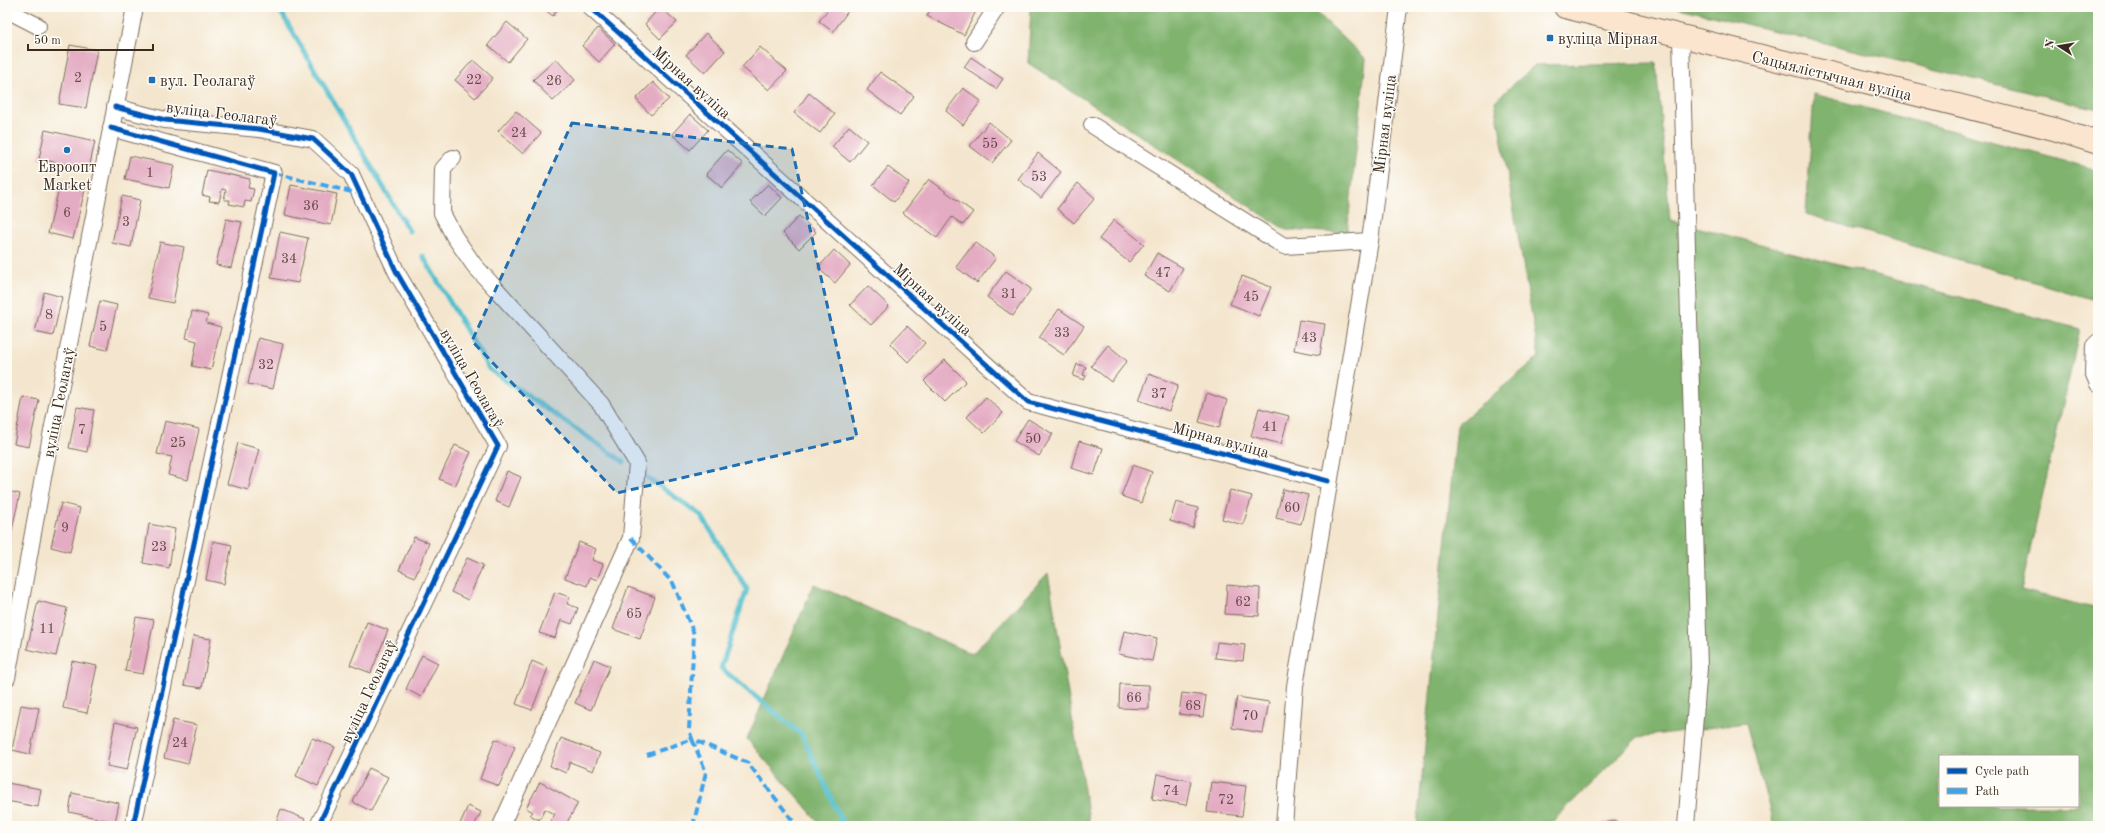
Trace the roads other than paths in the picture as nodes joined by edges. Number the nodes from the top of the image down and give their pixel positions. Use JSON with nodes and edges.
{"nodes":[{"id":1,"x":135,"y":7,"type":"edge"},
{"id":2,"x":590,"y":7,"type":"edge"},
{"id":3,"x":997,"y":7,"type":"edge"},
{"id":4,"x":1399,"y":7,"type":"edge"},
{"id":5,"x":1565,"y":7,"type":"edge"},
{"id":6,"x":7,"y":10,"type":"edge"},
{"id":7,"x":38,"y":26,"type":"dead end"},
{"id":8,"x":1681,"y":38,"type":"junction"},
{"id":9,"x":974,"y":42,"type":"dead end"},
{"id":10,"x":115,"y":108,"type":"junction"},
{"id":11,"x":1092,"y":125,"type":"dead end"},
{"id":12,"x":111,"y":128,"type":"junction"},
{"id":13,"x":2098,"y":143,"type":"edge"},
{"id":14,"x":453,"y":158,"type":"dead end"},
{"id":15,"x":1370,"y":241,"type":"junction"},
{"id":16,"x":2098,"y":342,"type":"edge"},
{"id":17,"x":2098,"y":384,"type":"edge"},
{"id":18,"x":1328,"y":481,"type":"junction"},
{"id":19,"x":7,"y":678,"type":"edge"},
{"id":20,"x":132,"y":826,"type":"edge"},
{"id":21,"x":318,"y":826,"type":"edge"},
{"id":22,"x":501,"y":826,"type":"edge"},
{"id":23,"x":1284,"y":826,"type":"edge"},
{"id":24,"x":1686,"y":826,"type":"edge"}],
"edges":[{"from":1,"to":10,"type":"street","name":"вуліца Геолагаў"},
{"from":2,"to":18,"type":"street","name":"Мірная вуліца"},
{"from":3,"to":9,"type":"street"},
{"from":4,"to":15,"type":"street","name":"Мірная вуліца"},
{"from":5,"to":8,"type":"main road","name":"Сацыялістычная вуліца"},
{"from":6,"to":7,"type":"street"},
{"from":8,"to":13,"type":"main road","name":"Сацыялістычная вуліца"},
{"from":8,"to":24,"type":"street"},
{"from":10,"to":12,"type":"street","name":"вуліца Геолагаў"},
{"from":10,"to":21,"type":"street","name":"вуліца Геолагаў"},
{"from":11,"to":15,"type":"street"},
{"from":12,"to":19,"type":"street","name":"вуліца Геолагаў"},
{"from":12,"to":20,"type":"street"},
{"from":14,"to":22,"type":"street"},
{"from":15,"to":18,"type":"street","name":"Мірная вуліца"},
{"from":16,"to":17,"type":"street"},
{"from":18,"to":23,"type":"street","name":"Мірная вуліца"}]}
